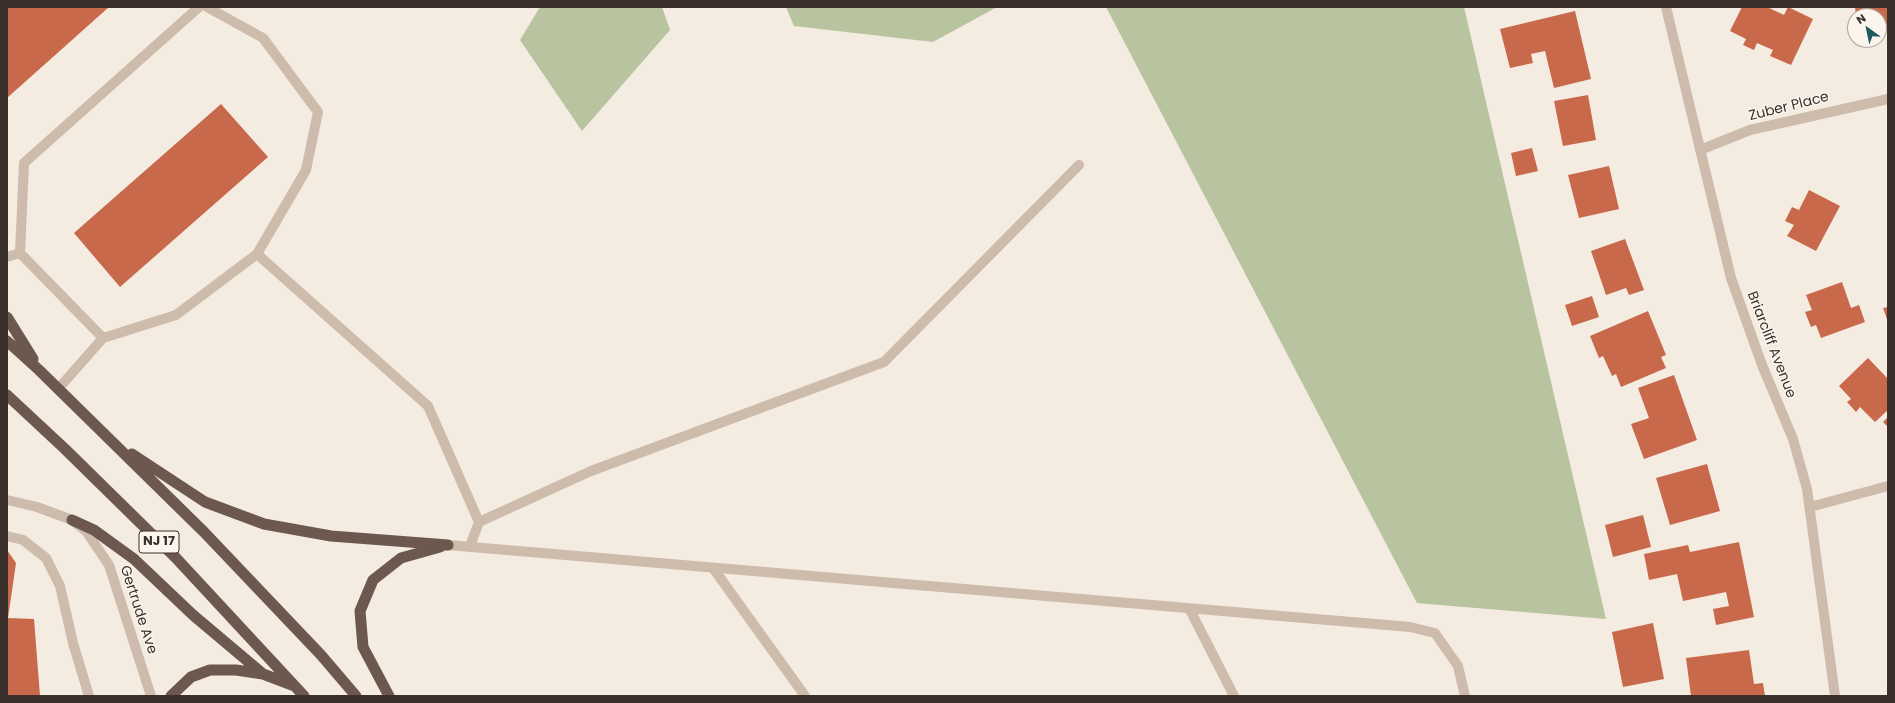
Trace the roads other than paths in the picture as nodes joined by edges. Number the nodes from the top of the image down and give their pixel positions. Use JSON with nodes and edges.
{"nodes":[{"id":1,"x":199,"y":7,"type":"edge"},
{"id":2,"x":207,"y":7,"type":"edge"},
{"id":3,"x":1666,"y":7,"type":"edge"},
{"id":4,"x":1888,"y":98,"type":"edge"},
{"id":5,"x":1700,"y":150,"type":"junction"},
{"id":6,"x":1079,"y":165,"type":"dead end"},
{"id":7,"x":20,"y":253,"type":"junction"},
{"id":8,"x":257,"y":254,"type":"junction"},
{"id":9,"x":7,"y":257,"type":"edge"},
{"id":10,"x":7,"y":317,"type":"edge"},
{"id":11,"x":103,"y":338,"type":"junction"},
{"id":12,"x":7,"y":341,"type":"edge"},
{"id":13,"x":39,"y":370,"type":"junction"},
{"id":14,"x":58,"y":389,"type":"junction"},
{"id":15,"x":7,"y":395,"type":"edge"},
{"id":16,"x":110,"y":439,"type":"junction"},
{"id":17,"x":1888,"y":486,"type":"edge"},
{"id":18,"x":7,"y":500,"type":"edge"},
{"id":19,"x":1810,"y":507,"type":"junction"},
{"id":20,"x":72,"y":520,"type":"junction"},
{"id":21,"x":479,"y":522,"type":"junction"},
{"id":22,"x":7,"y":536,"type":"edge"},
{"id":23,"x":448,"y":545,"type":"junction"},
{"id":24,"x":470,"y":546,"type":"junction"},
{"id":25,"x":713,"y":568,"type":"junction"},
{"id":26,"x":1190,"y":608,"type":"junction"},
{"id":27,"x":263,"y":674,"type":"junction"},
{"id":28,"x":294,"y":686,"type":"junction"},
{"id":29,"x":89,"y":696,"type":"edge"},
{"id":30,"x":151,"y":696,"type":"edge"},
{"id":31,"x":171,"y":696,"type":"edge"},
{"id":32,"x":304,"y":696,"type":"edge"},
{"id":33,"x":356,"y":696,"type":"edge"},
{"id":34,"x":389,"y":696,"type":"edge"},
{"id":35,"x":805,"y":696,"type":"edge"},
{"id":36,"x":1234,"y":696,"type":"edge"},
{"id":37,"x":1465,"y":696,"type":"edge"},
{"id":38,"x":1835,"y":696,"type":"edge"}],
"edges":[{"from":1,"to":7,"type":"street"},
{"from":2,"to":8,"type":"street"},
{"from":3,"to":5,"type":"street","name":"Briarcliff Avenue"},
{"from":4,"to":5,"type":"street","name":"Zuber Place"},
{"from":5,"to":19,"type":"street","name":"Briarcliff Avenue"},
{"from":6,"to":21,"type":"street"},
{"from":7,"to":9,"type":"street"},
{"from":7,"to":11,"type":"street"},
{"from":8,"to":11,"type":"street"},
{"from":8,"to":21,"type":"street"},
{"from":10,"to":13,"type":"highway"},
{"from":11,"to":14,"type":"street"},
{"from":12,"to":13,"type":"highway","number":"NJ 17"},
{"from":13,"to":14,"type":"highway","number":"NJ 17"},
{"from":14,"to":16,"type":"highway","number":"NJ 17"},
{"from":15,"to":28,"type":"highway","number":"NJ 17"},
{"from":16,"to":23,"type":"highway"},
{"from":16,"to":33,"type":"highway","number":"NJ 17"},
{"from":17,"to":19,"type":"street"},
{"from":18,"to":20,"type":"street"},
{"from":19,"to":38,"type":"street","name":"Briarcliff Avenue"},
{"from":20,"to":27,"type":"highway"},
{"from":20,"to":30,"type":"street","name":"Gertrude Ave"},
{"from":21,"to":24,"type":"street"},
{"from":22,"to":29,"type":"street"},
{"from":23,"to":24,"type":"street"},
{"from":23,"to":34,"type":"highway"},
{"from":24,"to":25,"type":"street"},
{"from":25,"to":26,"type":"street"},
{"from":25,"to":35,"type":"street"},
{"from":26,"to":36,"type":"street"},
{"from":26,"to":37,"type":"street"},
{"from":27,"to":28,"type":"highway"},
{"from":27,"to":31,"type":"highway"},
{"from":28,"to":32,"type":"highway","number":"NJ 17"}]}
